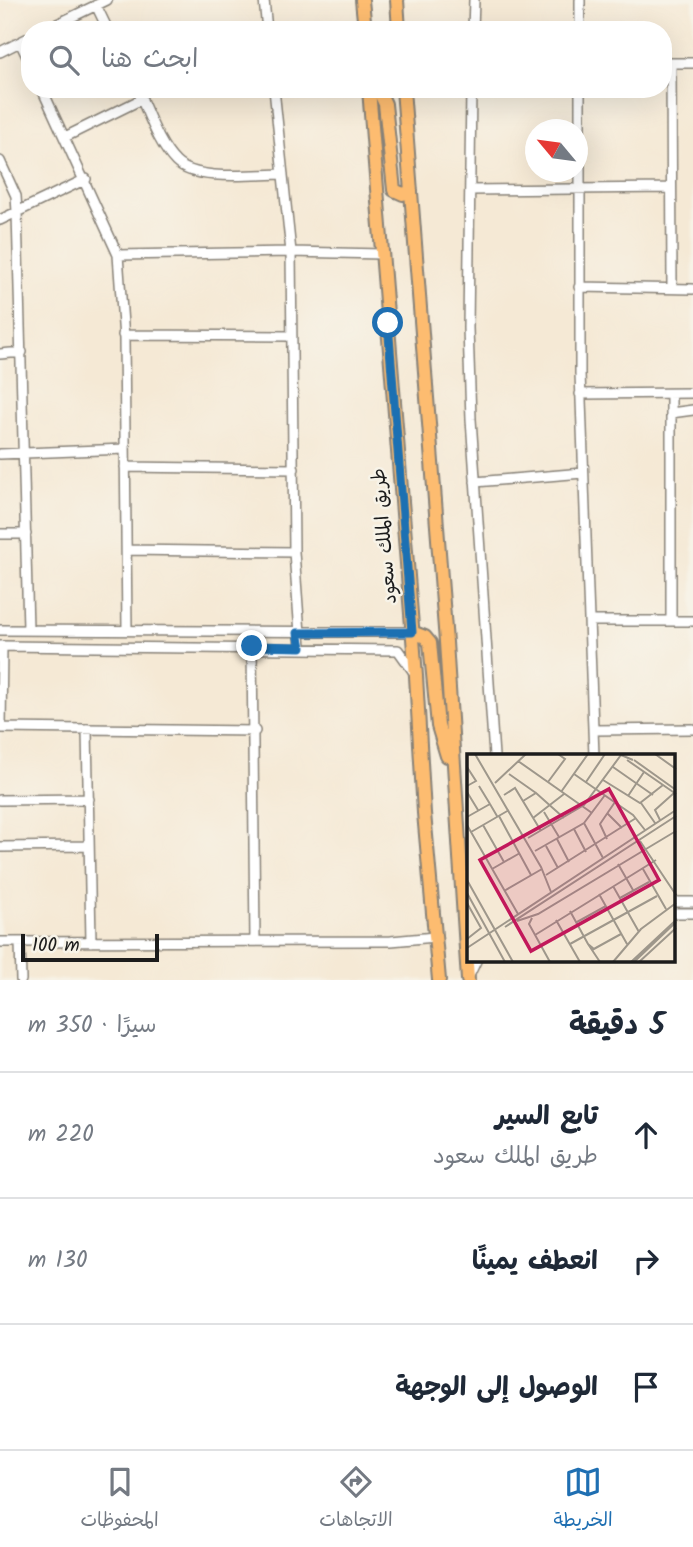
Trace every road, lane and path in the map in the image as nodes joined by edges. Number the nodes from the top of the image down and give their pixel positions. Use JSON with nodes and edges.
{"nodes":[{"id":1,"x":107,"y":0,"type":"edge"},
{"id":2,"x":264,"y":0,"type":"edge"},
{"id":3,"x":362,"y":0,"type":"edge"},
{"id":4,"x":397,"y":0,"type":"edge"},
{"id":5,"x":474,"y":0,"type":"edge"},
{"id":6,"x":580,"y":0,"type":"edge"},
{"id":7,"x":96,"y":5,"type":"junction"},
{"id":8,"x":63,"y":21,"type":"edge"},
{"id":9,"x":104,"y":21,"type":"edge"},
{"id":10,"x":266,"y":21,"type":"edge"},
{"id":11,"x":364,"y":21,"type":"edge"},
{"id":12,"x":398,"y":21,"type":"edge"},
{"id":13,"x":473,"y":21,"type":"edge"},
{"id":14,"x":580,"y":21,"type":"edge"},
{"id":15,"x":20,"y":42,"type":"edge"},
{"id":16,"x":0,"y":52,"type":"edge"},
{"id":17,"x":672,"y":63,"type":"edge"},
{"id":18,"x":693,"y":63,"type":"edge"},
{"id":19,"x":46,"y":98,"type":"edge"},
{"id":20,"x":275,"y":98,"type":"edge"},
{"id":21,"x":370,"y":98,"type":"edge"},
{"id":22,"x":382,"y":98,"type":"edge"},
{"id":23,"x":404,"y":98,"type":"edge"},
{"id":24,"x":471,"y":98,"type":"edge"},
{"id":25,"x":580,"y":98,"type":"edge"},
{"id":26,"x":668,"y":98,"type":"edge"},
{"id":27,"x":142,"y":99,"type":"joint"},
{"id":28,"x":65,"y":137,"type":"junction"},
{"id":29,"x":0,"y":161,"type":"edge"},
{"id":30,"x":283,"y":174,"type":"junction"},
{"id":31,"x":86,"y":179,"type":"junction"},
{"id":32,"x":671,"y":188,"type":"junction"},
{"id":33,"x":580,"y":189,"type":"junction"},
{"id":34,"x":470,"y":190,"type":"junction"},
{"id":35,"x":411,"y":191,"type":"junction"},
{"id":36,"x":17,"y":212,"type":"junction"},
{"id":37,"x":0,"y":220,"type":"edge"},
{"id":38,"x":291,"y":252,"type":"junction"},
{"id":39,"x":382,"y":254,"type":"junction"},
{"id":40,"x":118,"y":255,"type":"junction"},
{"id":41,"x":579,"y":287,"type":"junction"},
{"id":42,"x":672,"y":288,"type":"junction"},
{"id":43,"x":693,"y":289,"type":"edge"},
{"id":44,"x":123,"y":334,"type":"junction"},
{"id":45,"x":292,"y":336,"type":"junction"},
{"id":46,"x":22,"y":352,"type":"junction"},
{"id":47,"x":0,"y":354,"type":"edge"},
{"id":48,"x":693,"y":393,"type":"edge"},
{"id":49,"x":580,"y":394,"type":"junction"},
{"id":50,"x":671,"y":394,"type":"junction"},
{"id":51,"x":693,"y":410,"type":"edge"},
{"id":52,"x":671,"y":413,"type":"junction"},
{"id":53,"x":125,"y":449,"type":"junction"},
{"id":54,"x":23,"y":453,"type":"junction"},
{"id":55,"x":0,"y":454,"type":"edge"},
{"id":56,"x":125,"y":467,"type":"junction"},
{"id":57,"x":293,"y":469,"type":"junction"},
{"id":58,"x":583,"y":472,"type":"junction"},
{"id":59,"x":475,"y":482,"type":"junction"},
{"id":60,"x":0,"y":534,"type":"edge"},
{"id":61,"x":26,"y":534,"type":"junction"},
{"id":62,"x":127,"y":550,"type":"junction"},
{"id":63,"x":294,"y":552,"type":"junction"},
{"id":64,"x":671,"y":620,"type":"junction"},
{"id":65,"x":589,"y":621,"type":"junction"},
{"id":66,"x":693,"y":621,"type":"edge"},
{"id":67,"x":28,"y":629,"type":"junction"},
{"id":68,"x":0,"y":630,"type":"edge"},
{"id":69,"x":127,"y":630,"type":"junction"},
{"id":70,"x":412,"y":632,"type":"junction"},
{"id":71,"x":298,"y":633,"type":"junction"},
{"id":72,"x":1,"y":646,"type":"edge"},
{"id":73,"x":252,"y":646,"type":"junction"},
{"id":74,"x":301,"y":647,"type":"junction"},
{"id":75,"x":416,"y":676,"type":"junction"},
{"id":76,"x":1,"y":728,"type":"edge"},
{"id":77,"x":88,"y":729,"type":"junction"},
{"id":78,"x":693,"y":729,"type":"edge"},
{"id":79,"x":593,"y":730,"type":"junction"},
{"id":80,"x":255,"y":731,"type":"junction"},
{"id":81,"x":495,"y":754,"type":"edge"},
{"id":82,"x":594,"y":754,"type":"edge"},
{"id":83,"x":89,"y":799,"type":"junction"},
{"id":84,"x":0,"y":800,"type":"edge"},
{"id":85,"x":455,"y":804,"type":"junction"},
{"id":86,"x":89,"y":846,"type":"junction"},
{"id":87,"x":0,"y":847,"type":"edge"},
{"id":88,"x":435,"y":937,"type":"junction"},
{"id":89,"x":255,"y":941,"type":"junction"},
{"id":90,"x":0,"y":942,"type":"edge"},
{"id":91,"x":20,"y":942,"type":"junction"},
{"id":92,"x":91,"y":942,"type":"junction"},
{"id":93,"x":476,"y":962,"type":"edge"},
{"id":94,"x":21,"y":980,"type":"edge"},
{"id":95,"x":439,"y":980,"type":"edge"},
{"id":96,"x":468,"y":980,"type":"edge"}],
"edges":[{"from":1,"to":7,"type":"street"},
{"from":2,"to":10,"type":"street"},
{"from":3,"to":11,"type":"main road"},
{"from":4,"to":12,"type":"main road"},
{"from":5,"to":13,"type":"street"},
{"from":6,"to":14,"type":"street"},
{"from":7,"to":8,"type":"street"},
{"from":7,"to":9,"type":"street"},
{"from":15,"to":16,"type":"street"},
{"from":17,"to":18,"type":"street"},
{"from":19,"to":28,"type":"street"},
{"from":20,"to":30,"type":"street"},
{"from":21,"to":39,"type":"main road","name":"طريق الملك سعود"},
{"from":22,"to":35,"type":"main road"},
{"from":23,"to":35,"type":"main road"},
{"from":24,"to":34,"type":"street"},
{"from":25,"to":33,"type":"street"},
{"from":26,"to":32,"type":"street"},
{"from":27,"to":28,"type":"street"},
{"from":27,"to":30,"type":"street"},
{"from":28,"to":31,"type":"street"},
{"from":29,"to":36,"type":"street"},
{"from":30,"to":38,"type":"street"},
{"from":31,"to":36,"type":"street"},
{"from":31,"to":40,"type":"street"},
{"from":32,"to":33,"type":"street"},
{"from":32,"to":42,"type":"street"},
{"from":33,"to":34,"type":"street"},
{"from":33,"to":41,"type":"street"},
{"from":34,"to":59,"type":"street"},
{"from":35,"to":85,"type":"main road"},
{"from":36,"to":37,"type":"street"},
{"from":36,"to":46,"type":"street"},
{"from":38,"to":39,"type":"street"},
{"from":38,"to":40,"type":"street"},
{"from":38,"to":45,"type":"street"},
{"from":39,"to":70,"type":"main road","name":"طريق الملك سعود"},
{"from":40,"to":44,"type":"street"},
{"from":41,"to":42,"type":"street"},
{"from":41,"to":49,"type":"street"},
{"from":42,"to":43,"type":"street"},
{"from":44,"to":45,"type":"street"},
{"from":44,"to":53,"type":"street"},
{"from":45,"to":57,"type":"street"},
{"from":46,"to":47,"type":"street"},
{"from":46,"to":54,"type":"street"},
{"from":48,"to":50,"type":"street"},
{"from":49,"to":50,"type":"street"},
{"from":49,"to":58,"type":"street"},
{"from":50,"to":52,"type":"street"},
{"from":51,"to":52,"type":"street"},
{"from":52,"to":64,"type":"street"},
{"from":53,"to":54,"type":"street"},
{"from":53,"to":56,"type":"street"},
{"from":54,"to":55,"type":"street"},
{"from":54,"to":61,"type":"street"},
{"from":56,"to":57,"type":"street"},
{"from":56,"to":62,"type":"street"},
{"from":57,"to":63,"type":"street"},
{"from":58,"to":59,"type":"street"},
{"from":58,"to":65,"type":"street"},
{"from":59,"to":81,"type":"street"},
{"from":60,"to":61,"type":"street"},
{"from":61,"to":67,"type":"street"},
{"from":62,"to":63,"type":"street"},
{"from":62,"to":69,"type":"street"},
{"from":63,"to":71,"type":"street"},
{"from":64,"to":65,"type":"street"},
{"from":64,"to":66,"type":"street"},
{"from":65,"to":79,"type":"street"},
{"from":67,"to":68,"type":"street"},
{"from":67,"to":69,"type":"street"},
{"from":69,"to":71,"type":"street"},
{"from":70,"to":71,"type":"street"},
{"from":70,"to":75,"type":"main road","name":"طريق الملك سعود"},
{"from":70,"to":85,"type":"main road"},
{"from":71,"to":74,"type":"street"},
{"from":72,"to":73,"type":"street"},
{"from":72,"to":76,"type":"street"},
{"from":73,"to":74,"type":"street"},
{"from":73,"to":80,"type":"street"},
{"from":74,"to":75,"type":"street"},
{"from":75,"to":88,"type":"main road","name":"طريق الملك سعود"},
{"from":76,"to":77,"type":"street"},
{"from":77,"to":80,"type":"street"},
{"from":77,"to":83,"type":"street"},
{"from":78,"to":79,"type":"street"},
{"from":79,"to":82,"type":"street"},
{"from":80,"to":89,"type":"street"},
{"from":83,"to":84,"type":"street"},
{"from":83,"to":86,"type":"street"},
{"from":85,"to":96,"type":"main road"},
{"from":86,"to":87,"type":"street"},
{"from":86,"to":92,"type":"street"},
{"from":88,"to":89,"type":"street"},
{"from":88,"to":95,"type":"main road","name":"طريق الملك سعود"},
{"from":89,"to":92,"type":"street"},
{"from":90,"to":91,"type":"street"},
{"from":91,"to":92,"type":"street"},
{"from":91,"to":94,"type":"street"},
{"from":93,"to":96,"type":"street"}]}
